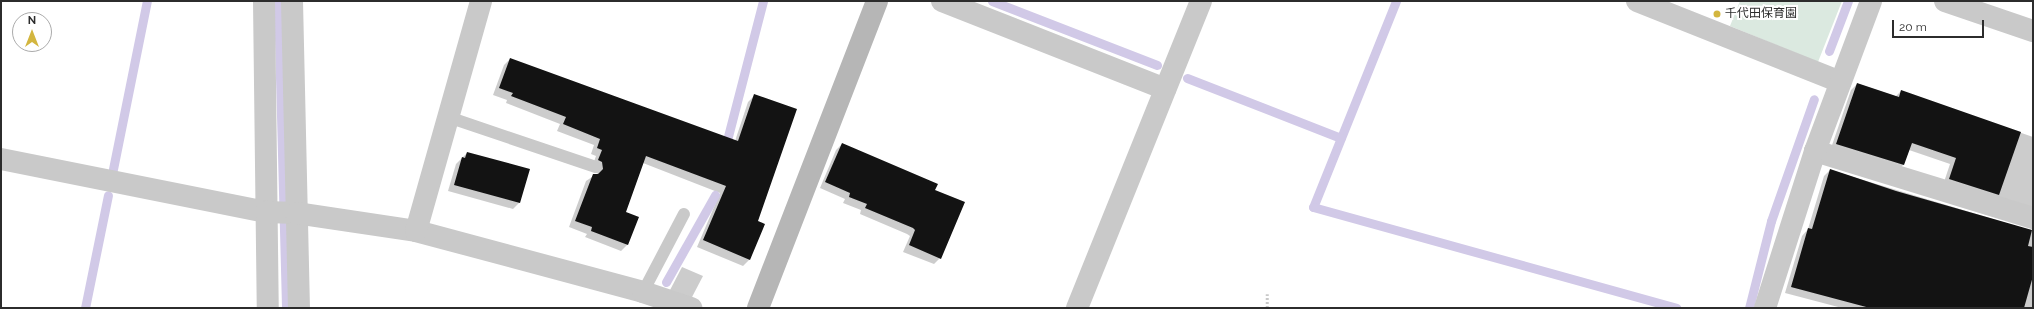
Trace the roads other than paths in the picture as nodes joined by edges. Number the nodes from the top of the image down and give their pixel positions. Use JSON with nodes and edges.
{"nodes":[{"id":1,"x":264,"y":1,"type":"edge"},
{"id":2,"x":292,"y":1,"type":"edge"},
{"id":3,"x":481,"y":1,"type":"edge"},
{"id":4,"x":877,"y":1,"type":"edge"},
{"id":5,"x":942,"y":1,"type":"edge"},
{"id":6,"x":1201,"y":1,"type":"edge"},
{"id":7,"x":1637,"y":1,"type":"edge"},
{"id":8,"x":1871,"y":1,"type":"edge"},
{"id":9,"x":1945,"y":1,"type":"edge"},
{"id":10,"x":2033,"y":30,"type":"edge"},
{"id":11,"x":1841,"y":82,"type":"junction"},
{"id":12,"x":1165,"y":89,"type":"junction"},
{"id":13,"x":448,"y":117,"type":"junction"},
{"id":14,"x":1815,"y":151,"type":"junction"},
{"id":15,"x":1,"y":159,"type":"edge"},
{"id":16,"x":596,"y":167,"type":"dead end"},
{"id":17,"x":282,"y":213,"type":"junction"},
{"id":18,"x":684,"y":214,"type":"dead end"},
{"id":19,"x":2033,"y":218,"type":"edge"},
{"id":20,"x":416,"y":231,"type":"junction"},
{"id":21,"x":643,"y":292,"type":"junction"},
{"id":22,"x":268,"y":308,"type":"edge"},
{"id":23,"x":298,"y":308,"type":"edge"},
{"id":24,"x":691,"y":308,"type":"edge"},
{"id":25,"x":758,"y":308,"type":"edge"},
{"id":26,"x":1077,"y":308,"type":"edge"},
{"id":27,"x":1765,"y":308,"type":"edge"}],
"edges":[{"from":1,"to":17,"type":"street"},
{"from":2,"to":17,"type":"street"},
{"from":3,"to":13,"type":"street"},
{"from":4,"to":25,"type":"street"},
{"from":5,"to":12,"type":"street"},
{"from":6,"to":12,"type":"street"},
{"from":7,"to":11,"type":"street"},
{"from":8,"to":11,"type":"street"},
{"from":9,"to":10,"type":"street"},
{"from":11,"to":14,"type":"street"},
{"from":12,"to":26,"type":"street"},
{"from":13,"to":16,"type":"lane"},
{"from":13,"to":20,"type":"street"},
{"from":14,"to":19,"type":"street"},
{"from":14,"to":27,"type":"street"},
{"from":15,"to":17,"type":"street"},
{"from":17,"to":20,"type":"street"},
{"from":17,"to":22,"type":"street"},
{"from":17,"to":23,"type":"street"},
{"from":18,"to":21,"type":"lane"},
{"from":20,"to":21,"type":"street"},
{"from":21,"to":24,"type":"street"}]}
